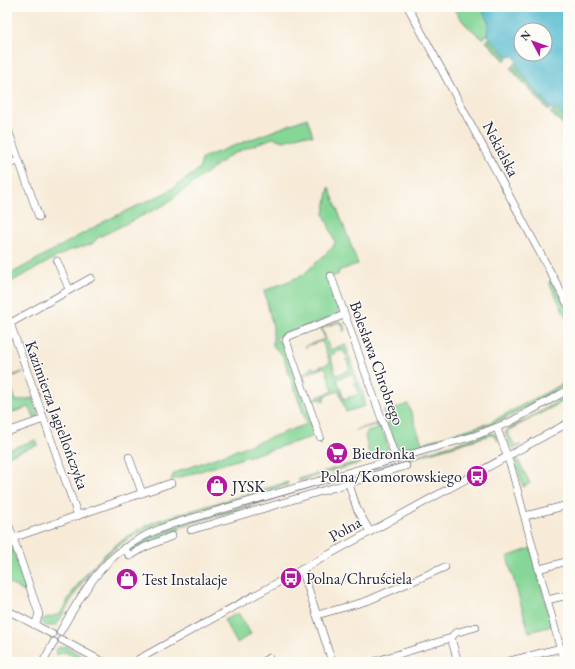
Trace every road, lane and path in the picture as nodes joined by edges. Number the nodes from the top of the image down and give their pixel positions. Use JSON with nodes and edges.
{"nodes":[{"id":1,"x":408,"y":7,"type":"edge"},
{"id":2,"x":7,"y":127,"type":"edge"},
{"id":3,"x":19,"y":161,"type":"junction"},
{"id":4,"x":7,"y":164,"type":"edge"},
{"id":5,"x":39,"y":217,"type":"dead end"},
{"id":6,"x":57,"y":260,"type":"dead end"},
{"id":7,"x":331,"y":276,"type":"dead end"},
{"id":8,"x":91,"y":278,"type":"dead end"},
{"id":9,"x":69,"y":289,"type":"junction"},
{"id":10,"x":568,"y":305,"type":"edge"},
{"id":11,"x":344,"y":315,"type":"junction"},
{"id":12,"x":8,"y":324,"type":"edge"},
{"id":13,"x":568,"y":390,"type":"edge"},
{"id":14,"x":44,"y":419,"type":"junction"},
{"id":15,"x":568,"y":423,"type":"edge"},
{"id":16,"x":497,"y":428,"type":"junction"},
{"id":17,"x":7,"y":432,"type":"edge"},
{"id":18,"x":320,"y":437,"type":"dead end"},
{"id":19,"x":508,"y":456,"type":"junction"},
{"id":20,"x":129,"y":457,"type":"dead end"},
{"id":21,"x":396,"y":459,"type":"junction"},
{"id":22,"x":406,"y":466,"type":"dead end"},
{"id":23,"x":171,"y":483,"type":"dead end"},
{"id":24,"x":349,"y":484,"type":"junction"},
{"id":25,"x":142,"y":493,"type":"junction"},
{"id":26,"x":568,"y":505,"type":"edge"},
{"id":27,"x":78,"y":516,"type":"junction"},
{"id":28,"x":525,"y":516,"type":"junction"},
{"id":29,"x":7,"y":520,"type":"edge"},
{"id":30,"x":191,"y":530,"type":"dead end"},
{"id":31,"x":370,"y":532,"type":"junction"},
{"id":32,"x":172,"y":536,"type":"dead end"},
{"id":33,"x":13,"y":538,"type":"junction"},
{"id":34,"x":124,"y":548,"type":"junction"},
{"id":35,"x":568,"y":561,"type":"edge"},
{"id":36,"x":445,"y":567,"type":"dead end"},
{"id":37,"x":302,"y":569,"type":"junction"},
{"id":38,"x":539,"y":569,"type":"junction"},
{"id":39,"x":568,"y":595,"type":"edge"},
{"id":40,"x":547,"y":600,"type":"junction"},
{"id":41,"x":7,"y":610,"type":"edge"},
{"id":42,"x":317,"y":615,"type":"junction"},
{"id":43,"x":35,"y":625,"type":"junction"},
{"id":44,"x":476,"y":627,"type":"dead end"},
{"id":45,"x":61,"y":636,"type":"junction"},
{"id":46,"x":53,"y":638,"type":"junction"},
{"id":47,"x":451,"y":638,"type":"junction"},
{"id":48,"x":563,"y":649,"type":"edge"},
{"id":49,"x":269,"y":658,"type":"dead end"},
{"id":50,"x":43,"y":662,"type":"edge"},
{"id":51,"x":102,"y":662,"type":"edge"},
{"id":52,"x":136,"y":662,"type":"edge"},
{"id":53,"x":262,"y":662,"type":"edge"},
{"id":54,"x":332,"y":662,"type":"edge"},
{"id":55,"x":373,"y":662,"type":"edge"},
{"id":56,"x":458,"y":662,"type":"edge"},
{"id":57,"x":506,"y":662,"type":"edge"},
{"id":58,"x":564,"y":662,"type":"edge"}],
"edges":[{"from":1,"to":10,"type":"street","name":"Nekielska"},
{"from":2,"to":3,"type":"street"},
{"from":3,"to":4,"type":"street"},
{"from":3,"to":5,"type":"street"},
{"from":6,"to":9,"type":"street"},
{"from":7,"to":11,"type":"street","name":"Bolesława Chrobrego"},
{"from":8,"to":9,"type":"street"},
{"from":9,"to":12,"type":"street"},
{"from":11,"to":18,"type":"street"},
{"from":11,"to":21,"type":"street","name":"Bolesława Chrobrego"},
{"from":12,"to":14,"type":"street","name":"Kazimierza Jagiellończyka"},
{"from":13,"to":16,"type":"street"},
{"from":14,"to":17,"type":"street"},
{"from":14,"to":27,"type":"street","name":"Kazimierza Jagiellończyka"},
{"from":15,"to":19,"type":"street","name":"Polna"},
{"from":16,"to":19,"type":"street"},
{"from":16,"to":21,"type":"street"},
{"from":19,"to":28,"type":"street"},
{"from":19,"to":31,"type":"street","name":"Polna"},
{"from":20,"to":25,"type":"street"},
{"from":21,"to":34,"type":"street"},
{"from":22,"to":24,"type":"street"},
{"from":23,"to":25,"type":"street"},
{"from":24,"to":30,"type":"street"},
{"from":24,"to":31,"type":"street"},
{"from":25,"to":27,"type":"street"},
{"from":26,"to":28,"type":"street"},
{"from":27,"to":33,"type":"street"},
{"from":28,"to":38,"type":"street"},
{"from":29,"to":33,"type":"street"},
{"from":31,"to":37,"type":"street","name":"Polna"},
{"from":32,"to":34,"type":"street"},
{"from":33,"to":43,"type":"street"},
{"from":34,"to":45,"type":"street"},
{"from":35,"to":38,"type":"street"},
{"from":36,"to":42,"type":"street"},
{"from":37,"to":42,"type":"street"},
{"from":37,"to":52,"type":"street","name":"Polna"},
{"from":38,"to":40,"type":"street"},
{"from":39,"to":40,"type":"street"},
{"from":40,"to":48,"type":"street"},
{"from":41,"to":43,"type":"street"},
{"from":42,"to":54,"type":"street"},
{"from":43,"to":46,"type":"street"},
{"from":44,"to":47,"type":"street"},
{"from":45,"to":46,"type":"street"},
{"from":45,"to":51,"type":"street"},
{"from":46,"to":50,"type":"street"},
{"from":47,"to":55,"type":"street"},
{"from":47,"to":56,"type":"street"},
{"from":48,"to":57,"type":"street"},
{"from":48,"to":58,"type":"street"},
{"from":49,"to":53,"type":"street"}]}
